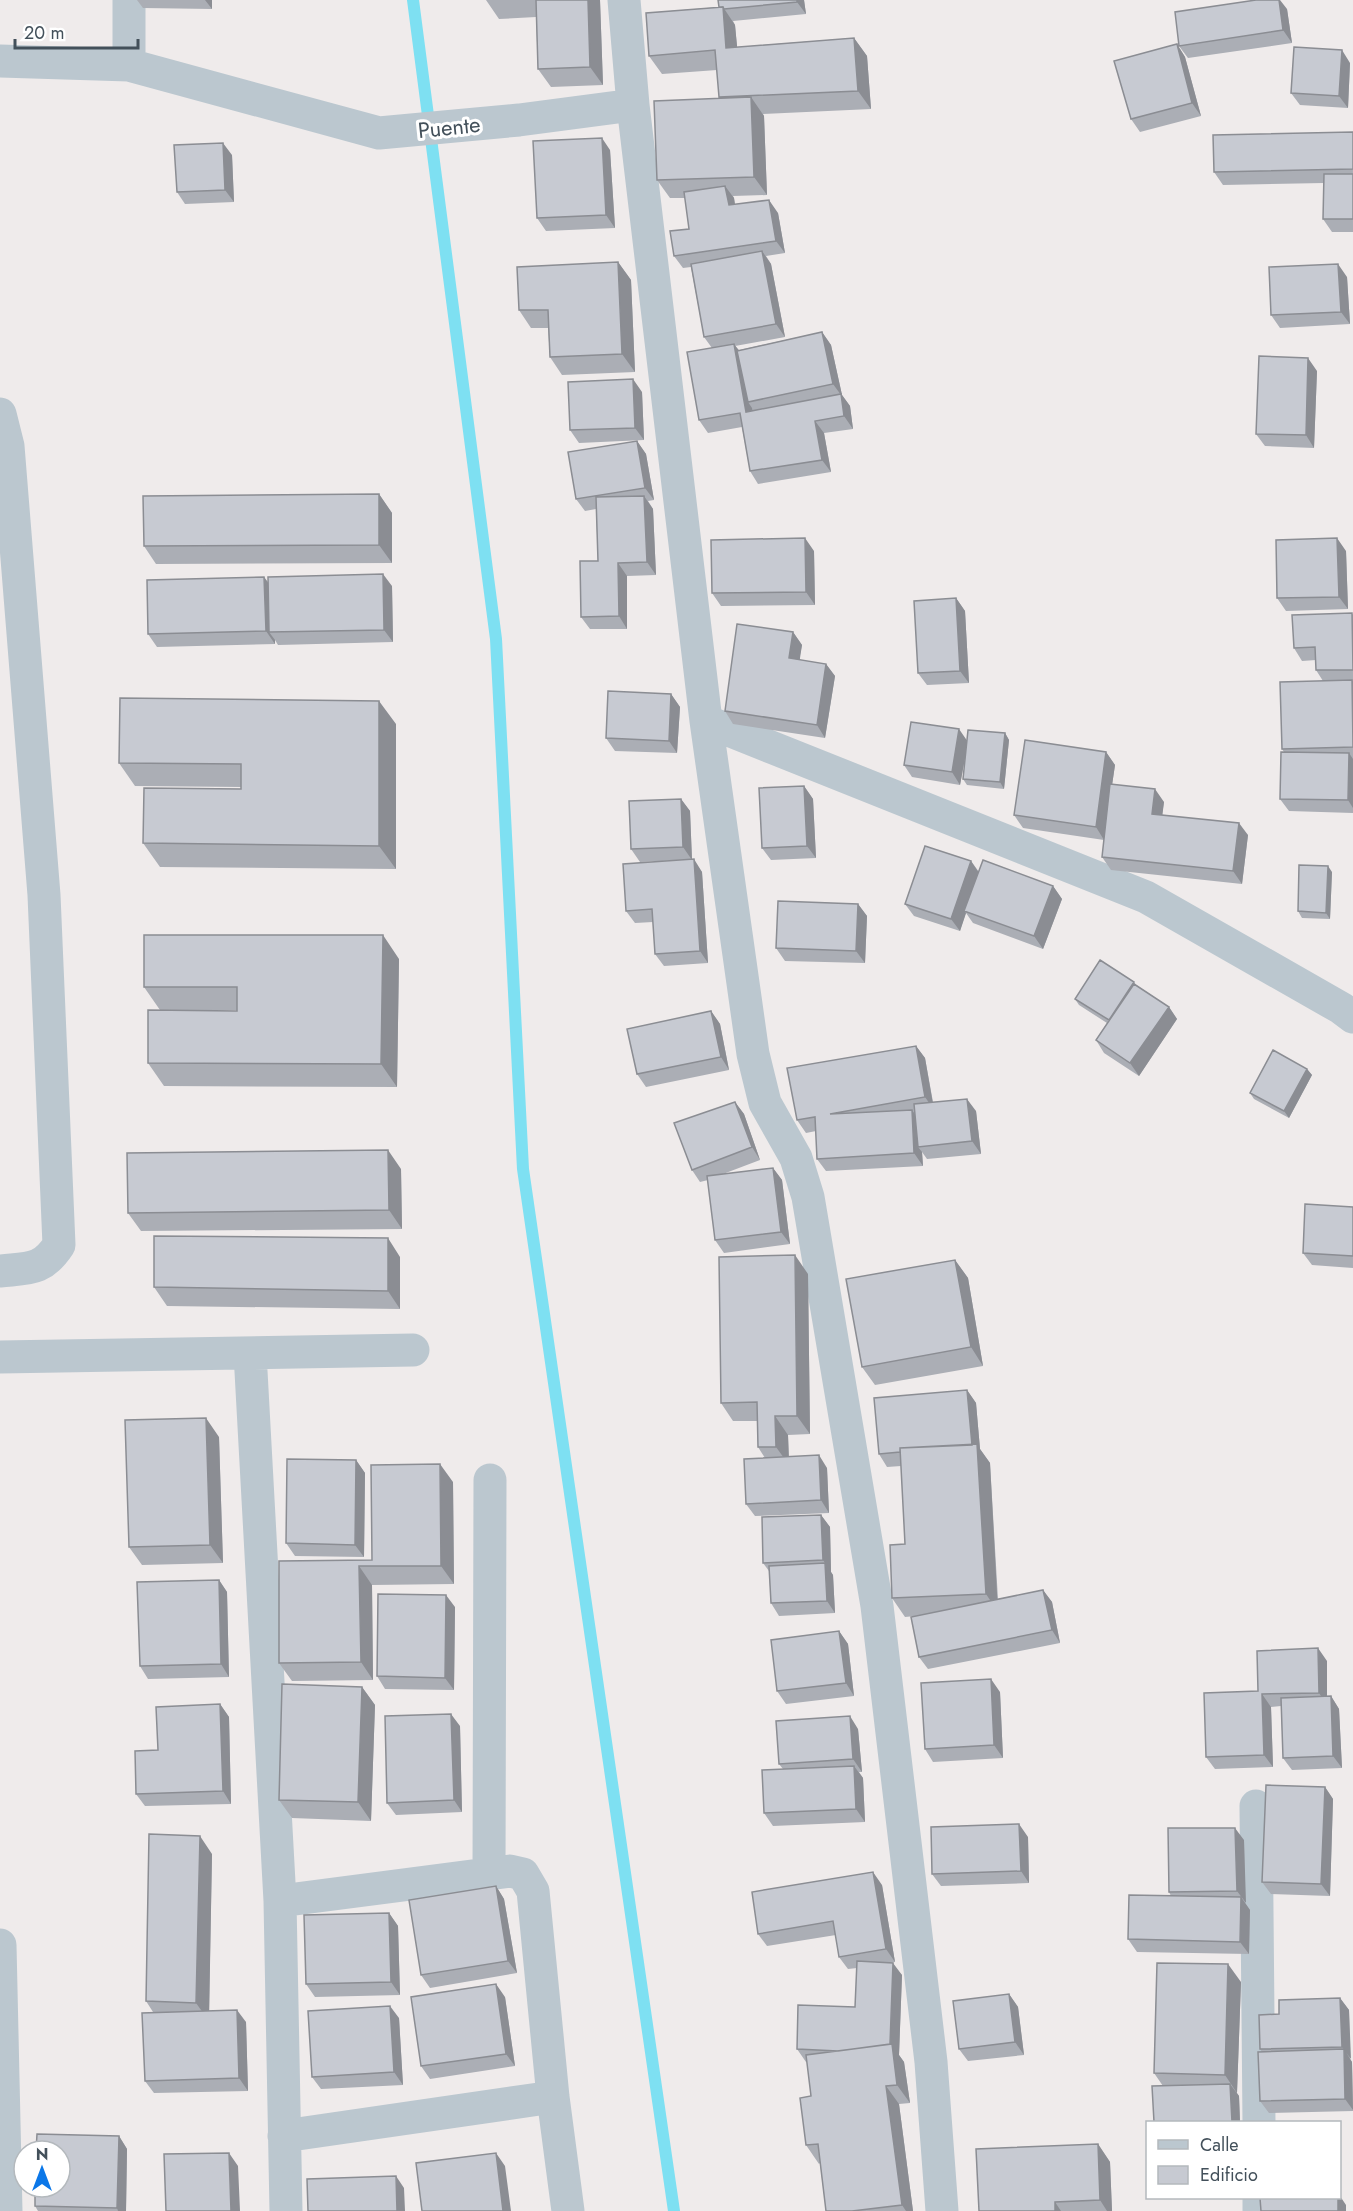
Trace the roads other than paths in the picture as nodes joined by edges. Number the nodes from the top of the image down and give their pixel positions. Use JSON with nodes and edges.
{"nodes":[{"id":1,"x":129,"y":0,"type":"edge"},
{"id":2,"x":624,"y":0,"type":"edge"},
{"id":3,"x":0,"y":61,"type":"edge"},
{"id":4,"x":129,"y":64,"type":"junction"},
{"id":5,"x":633,"y":105,"type":"junction"},
{"id":6,"x":0,"y":414,"type":"edge"},
{"id":7,"x":706,"y":721,"type":"junction"},
{"id":8,"x":1349,"y":1008,"type":"edge"},
{"id":9,"x":0,"y":1271,"type":"edge"},
{"id":10,"x":413,"y":1350,"type":"dead end"},
{"id":11,"x":250,"y":1353,"type":"junction"},
{"id":12,"x":0,"y":1357,"type":"edge"},
{"id":13,"x":489,"y":1480,"type":"dead end"},
{"id":14,"x":1256,"y":1806,"type":"dead end"},
{"id":15,"x":489,"y":1874,"type":"junction"},
{"id":16,"x":280,"y":1901,"type":"junction"},
{"id":17,"x":0,"y":1945,"type":"edge"},
{"id":18,"x":1,"y":2038,"type":"edge"},
{"id":19,"x":553,"y":2097,"type":"junction"},
{"id":20,"x":1259,"y":2121,"type":"edge"},
{"id":21,"x":284,"y":2136,"type":"junction"},
{"id":22,"x":6,"y":2211,"type":"edge"},
{"id":23,"x":286,"y":2211,"type":"edge"},
{"id":24,"x":568,"y":2211,"type":"edge"},
{"id":25,"x":942,"y":2211,"type":"edge"}],
"edges":[{"from":1,"to":4,"type":"street"},
{"from":2,"to":5,"type":"street"},
{"from":3,"to":4,"type":"street"},
{"from":4,"to":5,"type":"street","name":"Puente"},
{"from":5,"to":7,"type":"street"},
{"from":6,"to":9,"type":"street"},
{"from":7,"to":8,"type":"street"},
{"from":7,"to":25,"type":"street"},
{"from":10,"to":11,"type":"street"},
{"from":11,"to":12,"type":"street"},
{"from":11,"to":16,"type":"street"},
{"from":13,"to":15,"type":"street"},
{"from":14,"to":20,"type":"street"},
{"from":15,"to":16,"type":"street"},
{"from":15,"to":19,"type":"street"},
{"from":16,"to":21,"type":"street"},
{"from":17,"to":18,"type":"street"},
{"from":18,"to":22,"type":"street"},
{"from":19,"to":21,"type":"street"},
{"from":19,"to":24,"type":"street"},
{"from":21,"to":23,"type":"street"}]}
